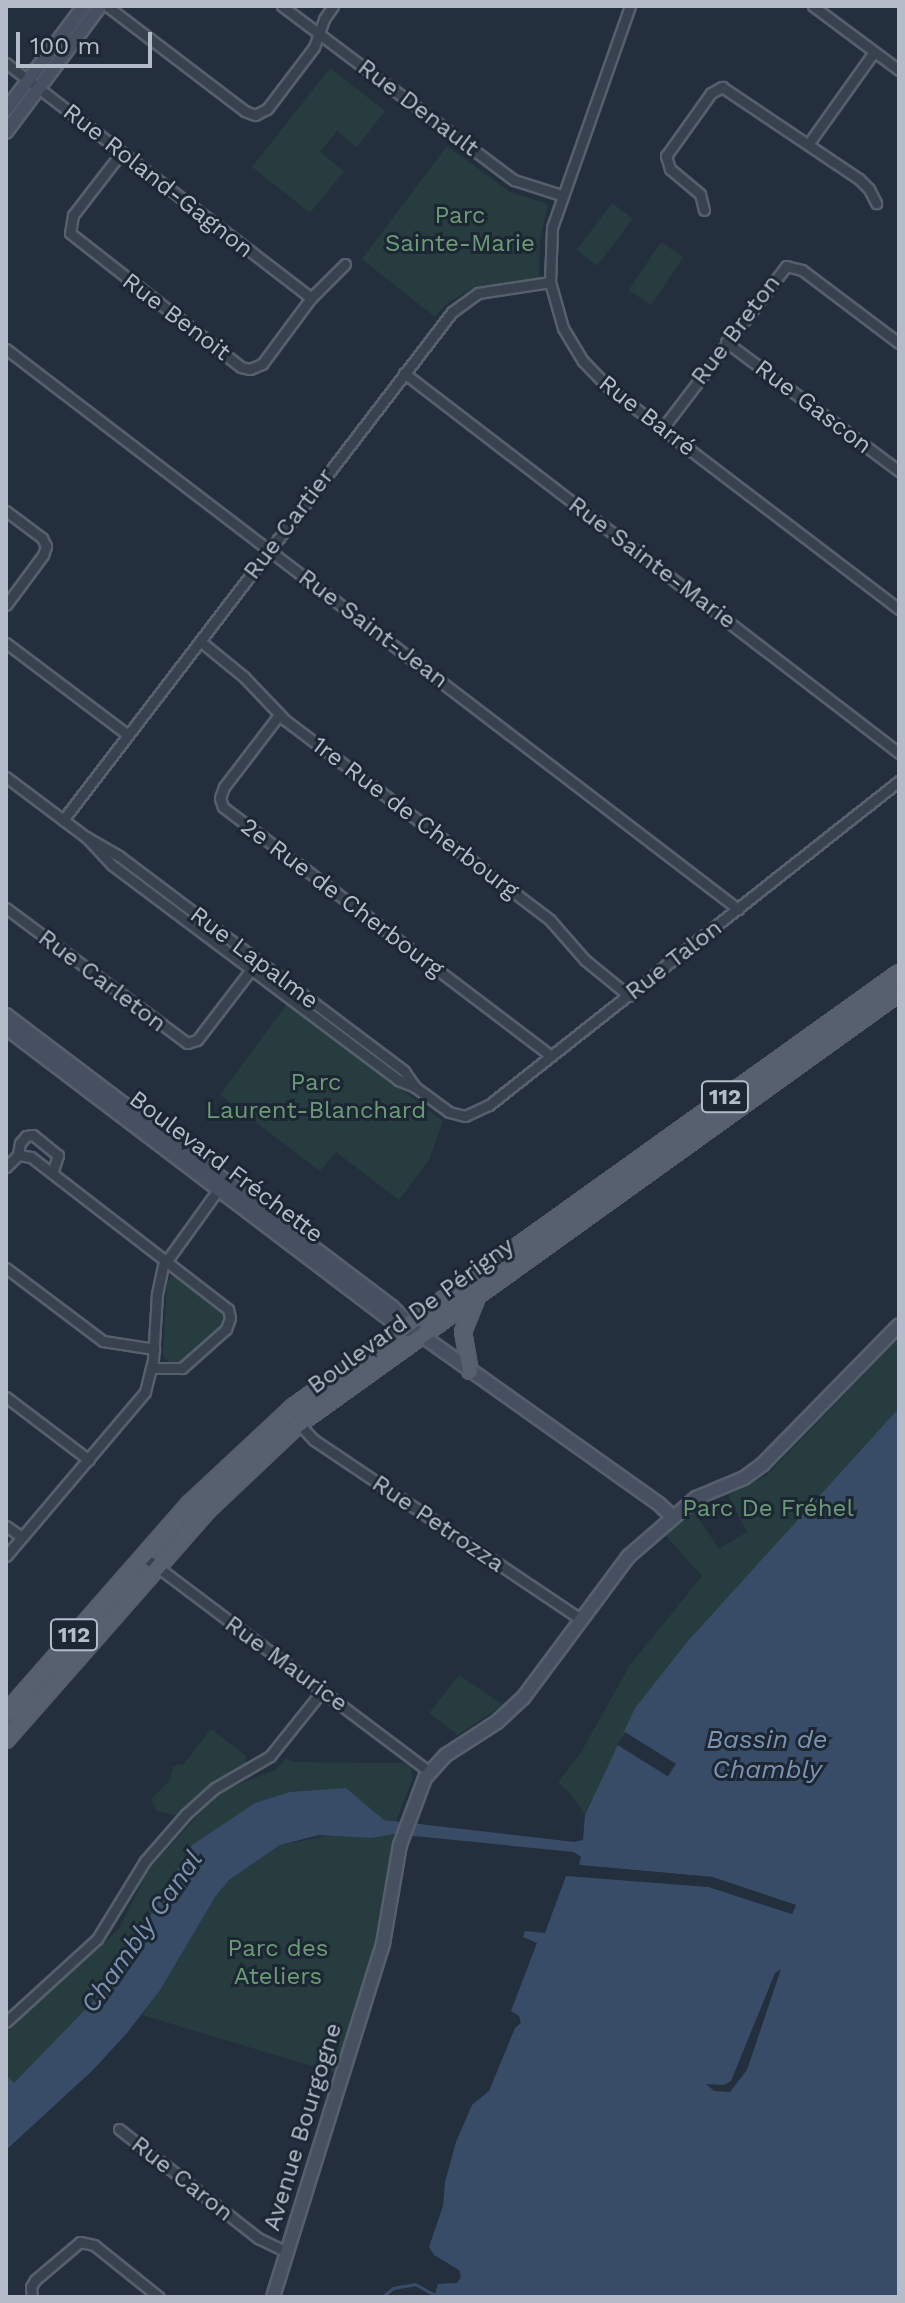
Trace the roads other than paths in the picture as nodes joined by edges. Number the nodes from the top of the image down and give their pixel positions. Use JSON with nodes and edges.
{"nodes":[{"id":1,"x":84,"y":6,"type":"edge"},
{"id":2,"x":100,"y":6,"type":"edge"},
{"id":3,"x":107,"y":6,"type":"edge"},
{"id":4,"x":282,"y":6,"type":"edge"},
{"id":5,"x":333,"y":6,"type":"edge"},
{"id":6,"x":630,"y":6,"type":"edge"},
{"id":7,"x":813,"y":6,"type":"edge"},
{"id":8,"x":318,"y":33,"type":"junction"},
{"id":9,"x":874,"y":52,"type":"junction"},
{"id":10,"x":6,"y":63,"type":"edge"},
{"id":11,"x":899,"y":70,"type":"edge"},
{"id":12,"x":34,"y":84,"type":"junction"},
{"id":13,"x":6,"y":110,"type":"edge"},
{"id":14,"x":6,"y":132,"type":"edge"},
{"id":15,"x":809,"y":143,"type":"junction"},
{"id":16,"x":121,"y":153,"type":"junction"},
{"id":17,"x":561,"y":195,"type":"junction"},
{"id":18,"x":876,"y":203,"type":"dead end"},
{"id":19,"x":704,"y":210,"type":"dead end"},
{"id":20,"x":345,"y":264,"type":"dead end"},
{"id":21,"x":550,"y":282,"type":"junction"},
{"id":22,"x":311,"y":298,"type":"junction"},
{"id":23,"x":726,"y":342,"type":"junction"},
{"id":24,"x":899,"y":343,"type":"edge"},
{"id":25,"x":6,"y":349,"type":"edge"},
{"id":26,"x":404,"y":373,"type":"junction"},
{"id":27,"x":662,"y":429,"type":"junction"},
{"id":28,"x":899,"y":471,"type":"edge"},
{"id":29,"x":6,"y":511,"type":"edge"},
{"id":30,"x":270,"y":550,"type":"junction"},
{"id":31,"x":6,"y":605,"type":"edge"},
{"id":32,"x":899,"y":609,"type":"edge"},
{"id":33,"x":200,"y":641,"type":"junction"},
{"id":34,"x":6,"y":643,"type":"edge"},
{"id":35,"x":279,"y":715,"type":"junction"},
{"id":36,"x":128,"y":735,"type":"junction"},
{"id":37,"x":899,"y":753,"type":"edge"},
{"id":38,"x":6,"y":777,"type":"edge"},
{"id":39,"x":899,"y":781,"type":"edge"},
{"id":40,"x":63,"y":820,"type":"junction"},
{"id":41,"x":86,"y":837,"type":"junction"},
{"id":42,"x":6,"y":908,"type":"edge"},
{"id":43,"x":738,"y":909,"type":"junction"},
{"id":44,"x":258,"y":961,"type":"junction"},
{"id":45,"x":251,"y":970,"type":"junction"},
{"id":46,"x":899,"y":973,"type":"edge"},
{"id":47,"x":899,"y":993,"type":"edge"},
{"id":48,"x":629,"y":996,"type":"junction"},
{"id":49,"x":6,"y":1015,"type":"edge"},
{"id":50,"x":6,"y":1028,"type":"edge"},
{"id":51,"x":551,"y":1056,"type":"junction"},
{"id":52,"x":415,"y":1087,"type":"junction"},
{"id":53,"x":441,"y":1106,"type":"joint"},
{"id":54,"x":18,"y":1155,"type":"junction"},
{"id":55,"x":6,"y":1167,"type":"edge"},
{"id":56,"x":52,"y":1173,"type":"junction"},
{"id":57,"x":222,"y":1185,"type":"junction"},
{"id":58,"x":166,"y":1259,"type":"junction"},
{"id":59,"x":6,"y":1268,"type":"edge"},
{"id":60,"x":479,"y":1294,"type":"junction"},
{"id":61,"x":406,"y":1324,"type":"junction"},
{"id":62,"x":899,"y":1325,"type":"edge"},
{"id":63,"x":421,"y":1335,"type":"junction"},
{"id":64,"x":154,"y":1349,"type":"junction"},
{"id":65,"x":152,"y":1368,"type":"junction"},
{"id":66,"x":470,"y":1371,"type":"junction"},
{"id":67,"x":6,"y":1397,"type":"edge"},
{"id":68,"x":299,"y":1424,"type":"junction"},
{"id":69,"x":89,"y":1460,"type":"junction"},
{"id":70,"x":673,"y":1517,"type":"junction"},
{"id":71,"x":6,"y":1526,"type":"edge"},
{"id":72,"x":22,"y":1537,"type":"junction"},
{"id":73,"x":6,"y":1556,"type":"edge"},
{"id":74,"x":143,"y":1556,"type":"junction"},
{"id":75,"x":156,"y":1568,"type":"junction"},
{"id":76,"x":580,"y":1619,"type":"junction"},
{"id":77,"x":322,"y":1691,"type":"junction"},
{"id":78,"x":6,"y":1713,"type":"edge"},
{"id":79,"x":6,"y":1740,"type":"edge"},
{"id":80,"x":430,"y":1772,"type":"junction"},
{"id":81,"x":6,"y":2022,"type":"edge"},
{"id":82,"x":119,"y":2129,"type":"dead end"},
{"id":83,"x":287,"y":2252,"type":"junction"},
{"id":84,"x":32,"y":2297,"type":"edge"},
{"id":85,"x":159,"y":2297,"type":"edge"},
{"id":86,"x":273,"y":2297,"type":"edge"}],
"edges":[{"from":1,"to":12,"type":"street"},
{"from":2,"to":12,"type":"street"},
{"from":3,"to":8,"type":"street"},
{"from":4,"to":8,"type":"street","name":"Rue Denault"},
{"from":5,"to":8,"type":"street"},
{"from":6,"to":17,"type":"street","name":"Rue Barré"},
{"from":7,"to":9,"type":"street"},
{"from":8,"to":17,"type":"street","name":"Rue Denault"},
{"from":9,"to":11,"type":"street"},
{"from":9,"to":15,"type":"street"},
{"from":10,"to":12,"type":"street","name":"Rue Roland-Gagnon"},
{"from":12,"to":13,"type":"street"},
{"from":12,"to":14,"type":"street"},
{"from":12,"to":16,"type":"street","name":"Rue Roland-Gagnon"},
{"from":15,"to":18,"type":"street"},
{"from":15,"to":19,"type":"street"},
{"from":16,"to":22,"type":"street","name":"Rue Roland-Gagnon"},
{"from":16,"to":22,"type":"street","name":"Rue Benoit"},
{"from":17,"to":21,"type":"street","name":"Rue Barré"},
{"from":20,"to":22,"type":"street","name":"Rue Benoit"},
{"from":21,"to":26,"type":"street","name":"Rue Cartier"},
{"from":21,"to":27,"type":"street","name":"Rue Barré"},
{"from":23,"to":24,"type":"street","name":"Rue Breton"},
{"from":23,"to":27,"type":"street","name":"Rue Breton"},
{"from":23,"to":28,"type":"street","name":"Rue Gascon"},
{"from":25,"to":30,"type":"street","name":"Rue Saint-Jean"},
{"from":26,"to":30,"type":"street","name":"Rue Cartier"},
{"from":26,"to":37,"type":"street","name":"Rue Sainte-Marie"},
{"from":27,"to":32,"type":"street","name":"Rue Barré"},
{"from":29,"to":31,"type":"street"},
{"from":30,"to":33,"type":"street","name":"Rue Cartier"},
{"from":30,"to":43,"type":"street","name":"Rue Saint-Jean"},
{"from":33,"to":35,"type":"street","name":"1re Rue de Cherbourg"},
{"from":33,"to":36,"type":"street","name":"Rue Cartier"},
{"from":34,"to":36,"type":"street"},
{"from":35,"to":48,"type":"street","name":"1re Rue de Cherbourg"},
{"from":35,"to":51,"type":"street","name":"2e Rue de Cherbourg"},
{"from":36,"to":40,"type":"street","name":"Rue Cartier"},
{"from":38,"to":40,"type":"street","name":"Rue Lapalme"},
{"from":39,"to":43,"type":"street","name":"Rue Talon"},
{"from":40,"to":41,"type":"street","name":"Rue Lapalme"},
{"from":41,"to":44,"type":"street","name":"Rue Lapalme"},
{"from":41,"to":45,"type":"street","name":"Rue Lapalme"},
{"from":42,"to":45,"type":"street","name":"Rue Carleton"},
{"from":43,"to":48,"type":"street","name":"Rue Talon"},
{"from":44,"to":45,"type":"street","name":"Rue Carleton"},
{"from":44,"to":52,"type":"street","name":"Rue Lapalme"},
{"from":45,"to":52,"type":"street","name":"Rue Lapalme"},
{"from":46,"to":61,"type":"main road","name":"Boulevard De Périgny","number":"112"},
{"from":47,"to":60,"type":"main road","name":"Boulevard De Périgny","number":"112"},
{"from":48,"to":51,"type":"street","name":"Rue Talon"},
{"from":49,"to":57,"type":"street","name":"Boulevard Fréchette"},
{"from":50,"to":57,"type":"street","name":"Boulevard Fréchette"},
{"from":51,"to":53,"type":"street","name":"Rue Talon"},
{"from":52,"to":53,"type":"street","name":"Rue Lapalme"},
{"from":54,"to":55,"type":"street"},
{"from":54,"to":56,"type":"street"},
{"from":54,"to":56,"type":"street"},
{"from":56,"to":58,"type":"street"},
{"from":57,"to":58,"type":"street"},
{"from":57,"to":61,"type":"street","name":"Boulevard Fréchette"},
{"from":58,"to":64,"type":"street"},
{"from":58,"to":65,"type":"street"},
{"from":59,"to":64,"type":"street"},
{"from":60,"to":63,"type":"main road","name":"Boulevard De Périgny","number":"112"},
{"from":60,"to":66,"type":"main road"},
{"from":61,"to":63,"type":"street","name":"Boulevard Fréchette"},
{"from":61,"to":74,"type":"main road","name":"Boulevard De Périgny","number":"112"},
{"from":62,"to":70,"type":"street","name":"Avenue Bourgogne"},
{"from":63,"to":66,"type":"street","name":"Boulevard Fréchette"},
{"from":63,"to":68,"type":"main road","name":"Boulevard De Périgny","number":"112"},
{"from":64,"to":65,"type":"street"},
{"from":65,"to":69,"type":"street"},
{"from":66,"to":70,"type":"street","name":"Boulevard Fréchette"},
{"from":67,"to":69,"type":"street"},
{"from":68,"to":75,"type":"main road","name":"Boulevard De Périgny","number":"112"},
{"from":68,"to":76,"type":"street","name":"Rue Petrozza"},
{"from":69,"to":72,"type":"street"},
{"from":70,"to":76,"type":"street","name":"Avenue Bourgogne"},
{"from":71,"to":72,"type":"street"},
{"from":72,"to":73,"type":"street"},
{"from":74,"to":75,"type":"street","name":"Rue Maurice"},
{"from":74,"to":78,"type":"main road","name":"Boulevard De Périgny","number":"112"},
{"from":75,"to":77,"type":"street","name":"Rue Maurice"},
{"from":75,"to":79,"type":"main road","name":"Boulevard De Périgny","number":"112"},
{"from":76,"to":80,"type":"street","name":"Avenue Bourgogne"},
{"from":77,"to":80,"type":"street","name":"Rue Maurice"},
{"from":77,"to":81,"type":"street"},
{"from":80,"to":83,"type":"street","name":"Avenue Bourgogne"},
{"from":82,"to":83,"type":"street","name":"Rue Caron"},
{"from":83,"to":86,"type":"street","name":"Avenue Bourgogne"},
{"from":84,"to":85,"type":"street"}]}
